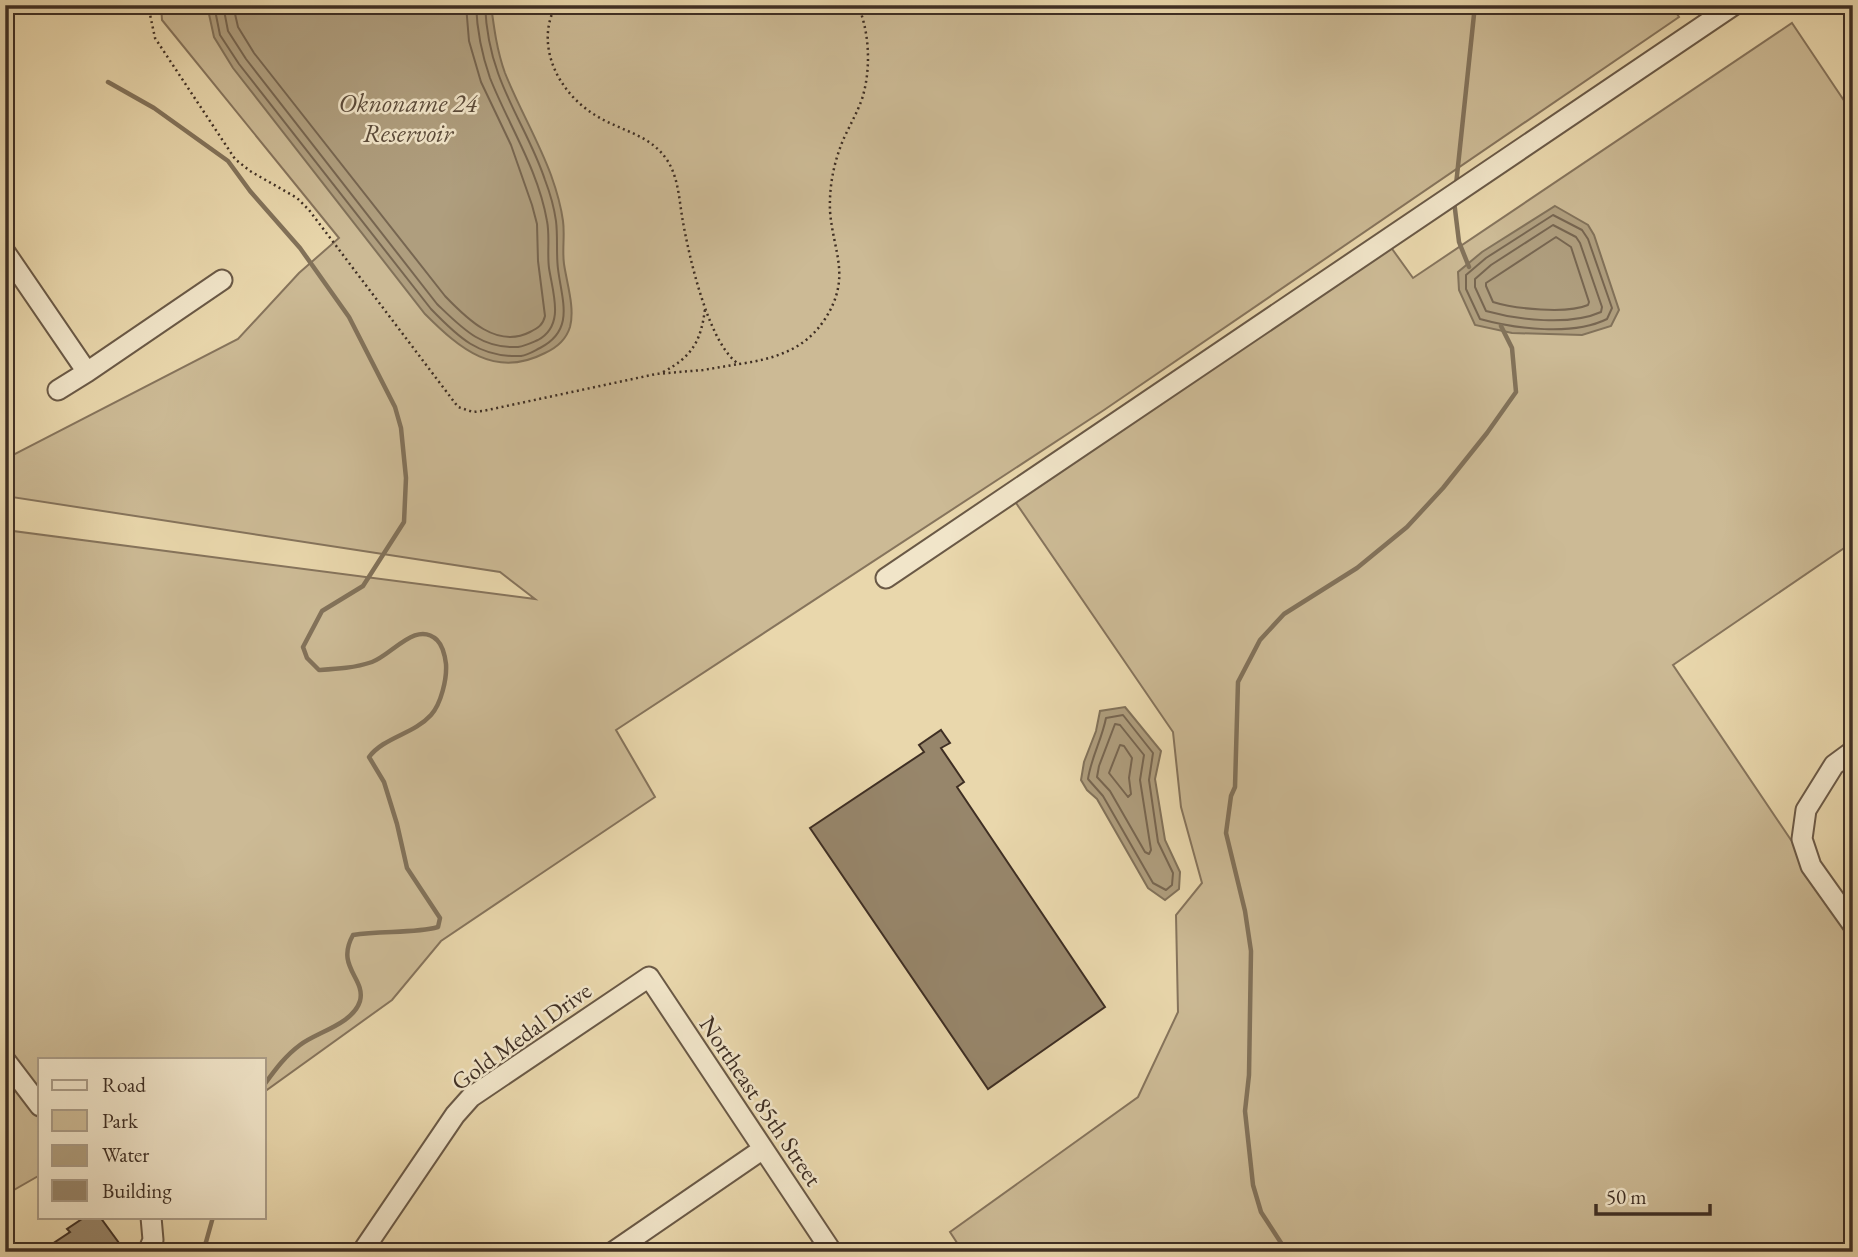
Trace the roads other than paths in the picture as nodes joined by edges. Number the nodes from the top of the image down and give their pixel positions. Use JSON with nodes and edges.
{"nodes":[{"id":1,"x":1734,"y":5,"type":"edge"},
{"id":2,"x":5,"y":252,"type":"edge"},
{"id":3,"x":222,"y":280,"type":"dead end"},
{"id":4,"x":87,"y":372,"type":"junction"},
{"id":5,"x":58,"y":390,"type":"dead end"},
{"id":6,"x":886,"y":578,"type":"dead end"},
{"id":7,"x":1853,"y":751,"type":"edge"},
{"id":8,"x":1853,"y":925,"type":"edge"},
{"id":9,"x":649,"y":977,"type":"joint"},
{"id":10,"x":5,"y":1060,"type":"edge"},
{"id":11,"x":38,"y":1103,"type":"edge"},
{"id":12,"x":763,"y":1149,"type":"junction"},
{"id":13,"x":151,"y":1218,"type":"edge"},
{"id":14,"x":148,"y":1252,"type":"edge"},
{"id":15,"x":362,"y":1252,"type":"edge"},
{"id":16,"x":613,"y":1252,"type":"edge"},
{"id":17,"x":832,"y":1252,"type":"edge"}],
"edges":[{"from":1,"to":6,"type":"street"},
{"from":2,"to":4,"type":"street"},
{"from":3,"to":4,"type":"street"},
{"from":4,"to":5,"type":"street"},
{"from":7,"to":8,"type":"street"},
{"from":9,"to":12,"type":"street","name":"Northeast 85th Street"},
{"from":9,"to":15,"type":"street","name":"Gold Medal Drive"},
{"from":10,"to":11,"type":"street"},
{"from":12,"to":16,"type":"street"},
{"from":12,"to":17,"type":"street","name":"Northeast 85th Street"},
{"from":13,"to":14,"type":"street"}]}
